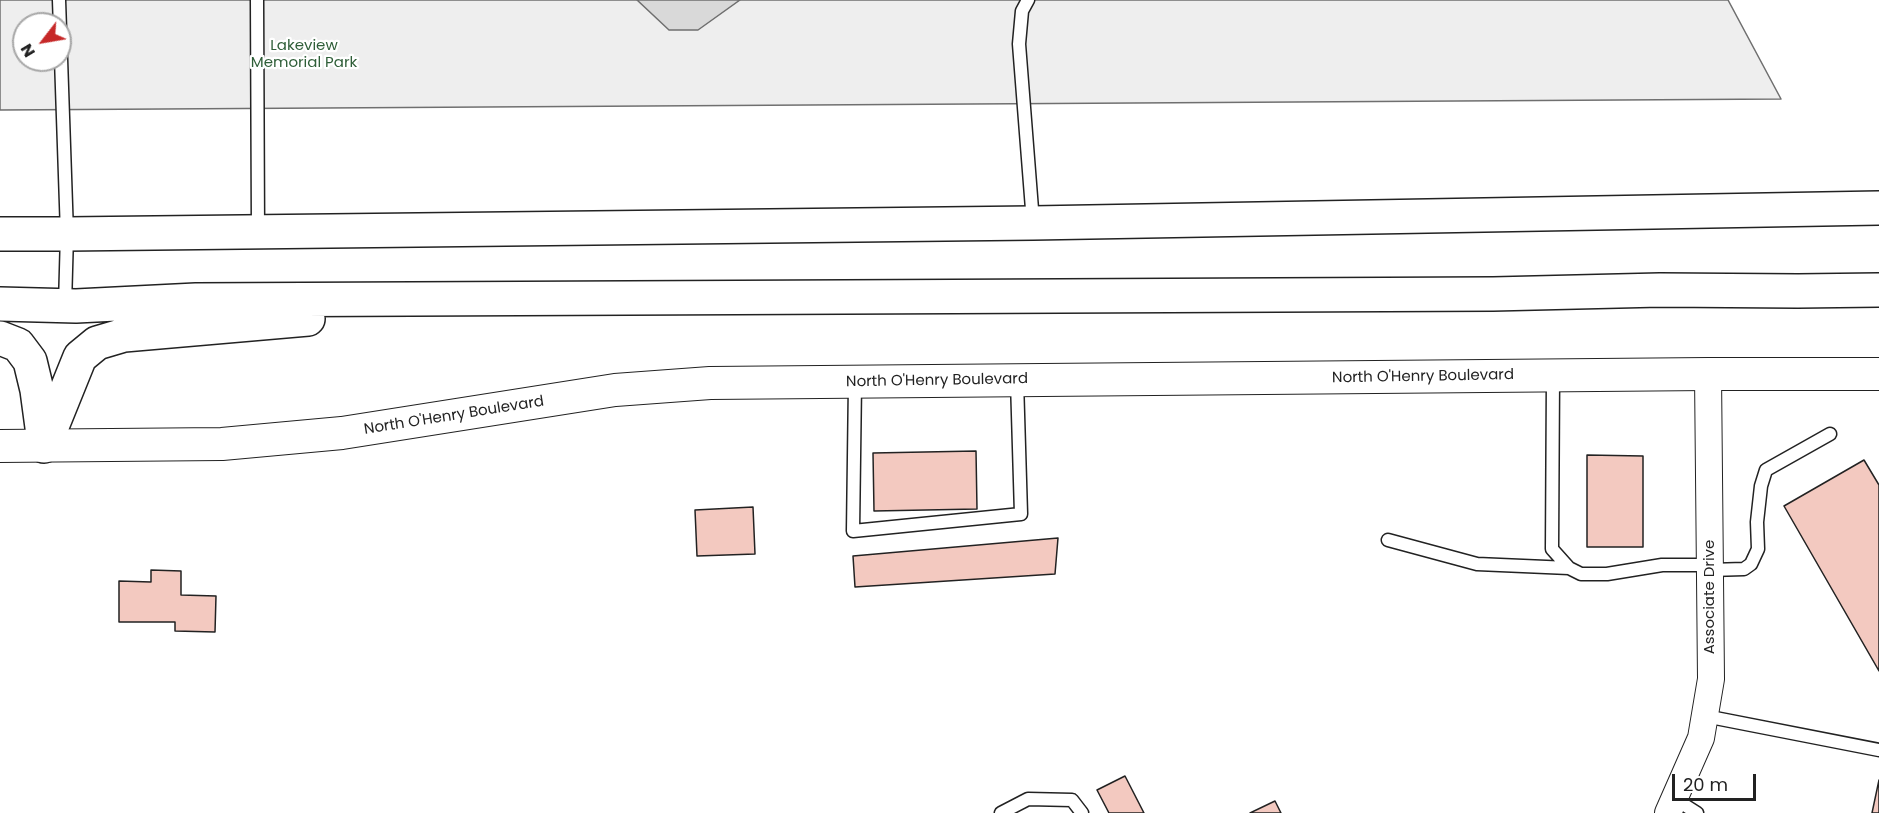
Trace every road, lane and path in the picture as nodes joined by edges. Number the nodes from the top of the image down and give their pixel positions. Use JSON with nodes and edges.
{"nodes":[{"id":1,"x":59,"y":0,"type":"edge"},
{"id":2,"x":257,"y":0,"type":"edge"},
{"id":3,"x":1028,"y":0,"type":"edge"},
{"id":4,"x":1879,"y":208,"type":"edge"},
{"id":5,"x":1033,"y":223,"type":"junction"},
{"id":6,"x":258,"y":232,"type":"junction"},
{"id":7,"x":0,"y":234,"type":"edge"},
{"id":8,"x":67,"y":234,"type":"junction"},
{"id":9,"x":1879,"y":290,"type":"edge"},
{"id":10,"x":527,"y":300,"type":"junction"},
{"id":11,"x":0,"y":304,"type":"edge"},
{"id":12,"x":65,"y":306,"type":"junction"},
{"id":13,"x":0,"y":339,"type":"edge"},
{"id":14,"x":1708,"y":374,"type":"junction"},
{"id":15,"x":1879,"y":374,"type":"edge"},
{"id":16,"x":1553,"y":375,"type":"junction"},
{"id":17,"x":1017,"y":380,"type":"junction"},
{"id":18,"x":855,"y":382,"type":"junction"},
{"id":19,"x":1830,"y":434,"type":"dead end"},
{"id":20,"x":0,"y":446,"type":"edge"},
{"id":21,"x":44,"y":446,"type":"junction"},
{"id":22,"x":1388,"y":540,"type":"dead end"},
{"id":23,"x":1710,"y":567,"type":"junction"},
{"id":24,"x":1569,"y":568,"type":"junction"},
{"id":25,"x":1704,"y":716,"type":"junction"},
{"id":26,"x":1879,"y":750,"type":"edge"},
{"id":27,"x":1672,"y":806,"type":"edge"},
{"id":28,"x":1000,"y":813,"type":"edge"},
{"id":29,"x":1082,"y":813,"type":"edge"},
{"id":30,"x":1697,"y":813,"type":"edge"}],
"edges":[{"from":1,"to":8,"type":"lane"},
{"from":2,"to":6,"type":"lane"},
{"from":3,"to":5,"type":"lane"},
{"from":4,"to":5,"type":"highway"},
{"from":5,"to":6,"type":"highway"},
{"from":6,"to":8,"type":"highway"},
{"from":7,"to":8,"type":"highway"},
{"from":8,"to":12,"type":"lane"},
{"from":9,"to":10,"type":"highway"},
{"from":10,"to":12,"type":"highway"},
{"from":10,"to":21,"type":"highway"},
{"from":11,"to":12,"type":"highway"},
{"from":13,"to":21,"type":"highway"},
{"from":14,"to":15,"type":"street","name":"North O'Henry Boulevard"},
{"from":14,"to":16,"type":"street","name":"North O'Henry Boulevard"},
{"from":14,"to":23,"type":"street","name":"Associate Drive"},
{"from":16,"to":17,"type":"street","name":"North O'Henry Boulevard"},
{"from":16,"to":24,"type":"lane"},
{"from":17,"to":18,"type":"street","name":"North O'Henry Boulevard"},
{"from":17,"to":18,"type":"lane"},
{"from":18,"to":21,"type":"street","name":"North O'Henry Boulevard"},
{"from":19,"to":23,"type":"lane"},
{"from":20,"to":21,"type":"street","name":"North O'Henry Boulevard"},
{"from":22,"to":24,"type":"lane"},
{"from":23,"to":24,"type":"lane"},
{"from":23,"to":25,"type":"street","name":"Associate Drive"},
{"from":25,"to":26,"type":"lane"},
{"from":25,"to":27,"type":"street","name":"Associate Drive"},
{"from":27,"to":30,"type":"lane"},
{"from":28,"to":29,"type":"lane"}]}
